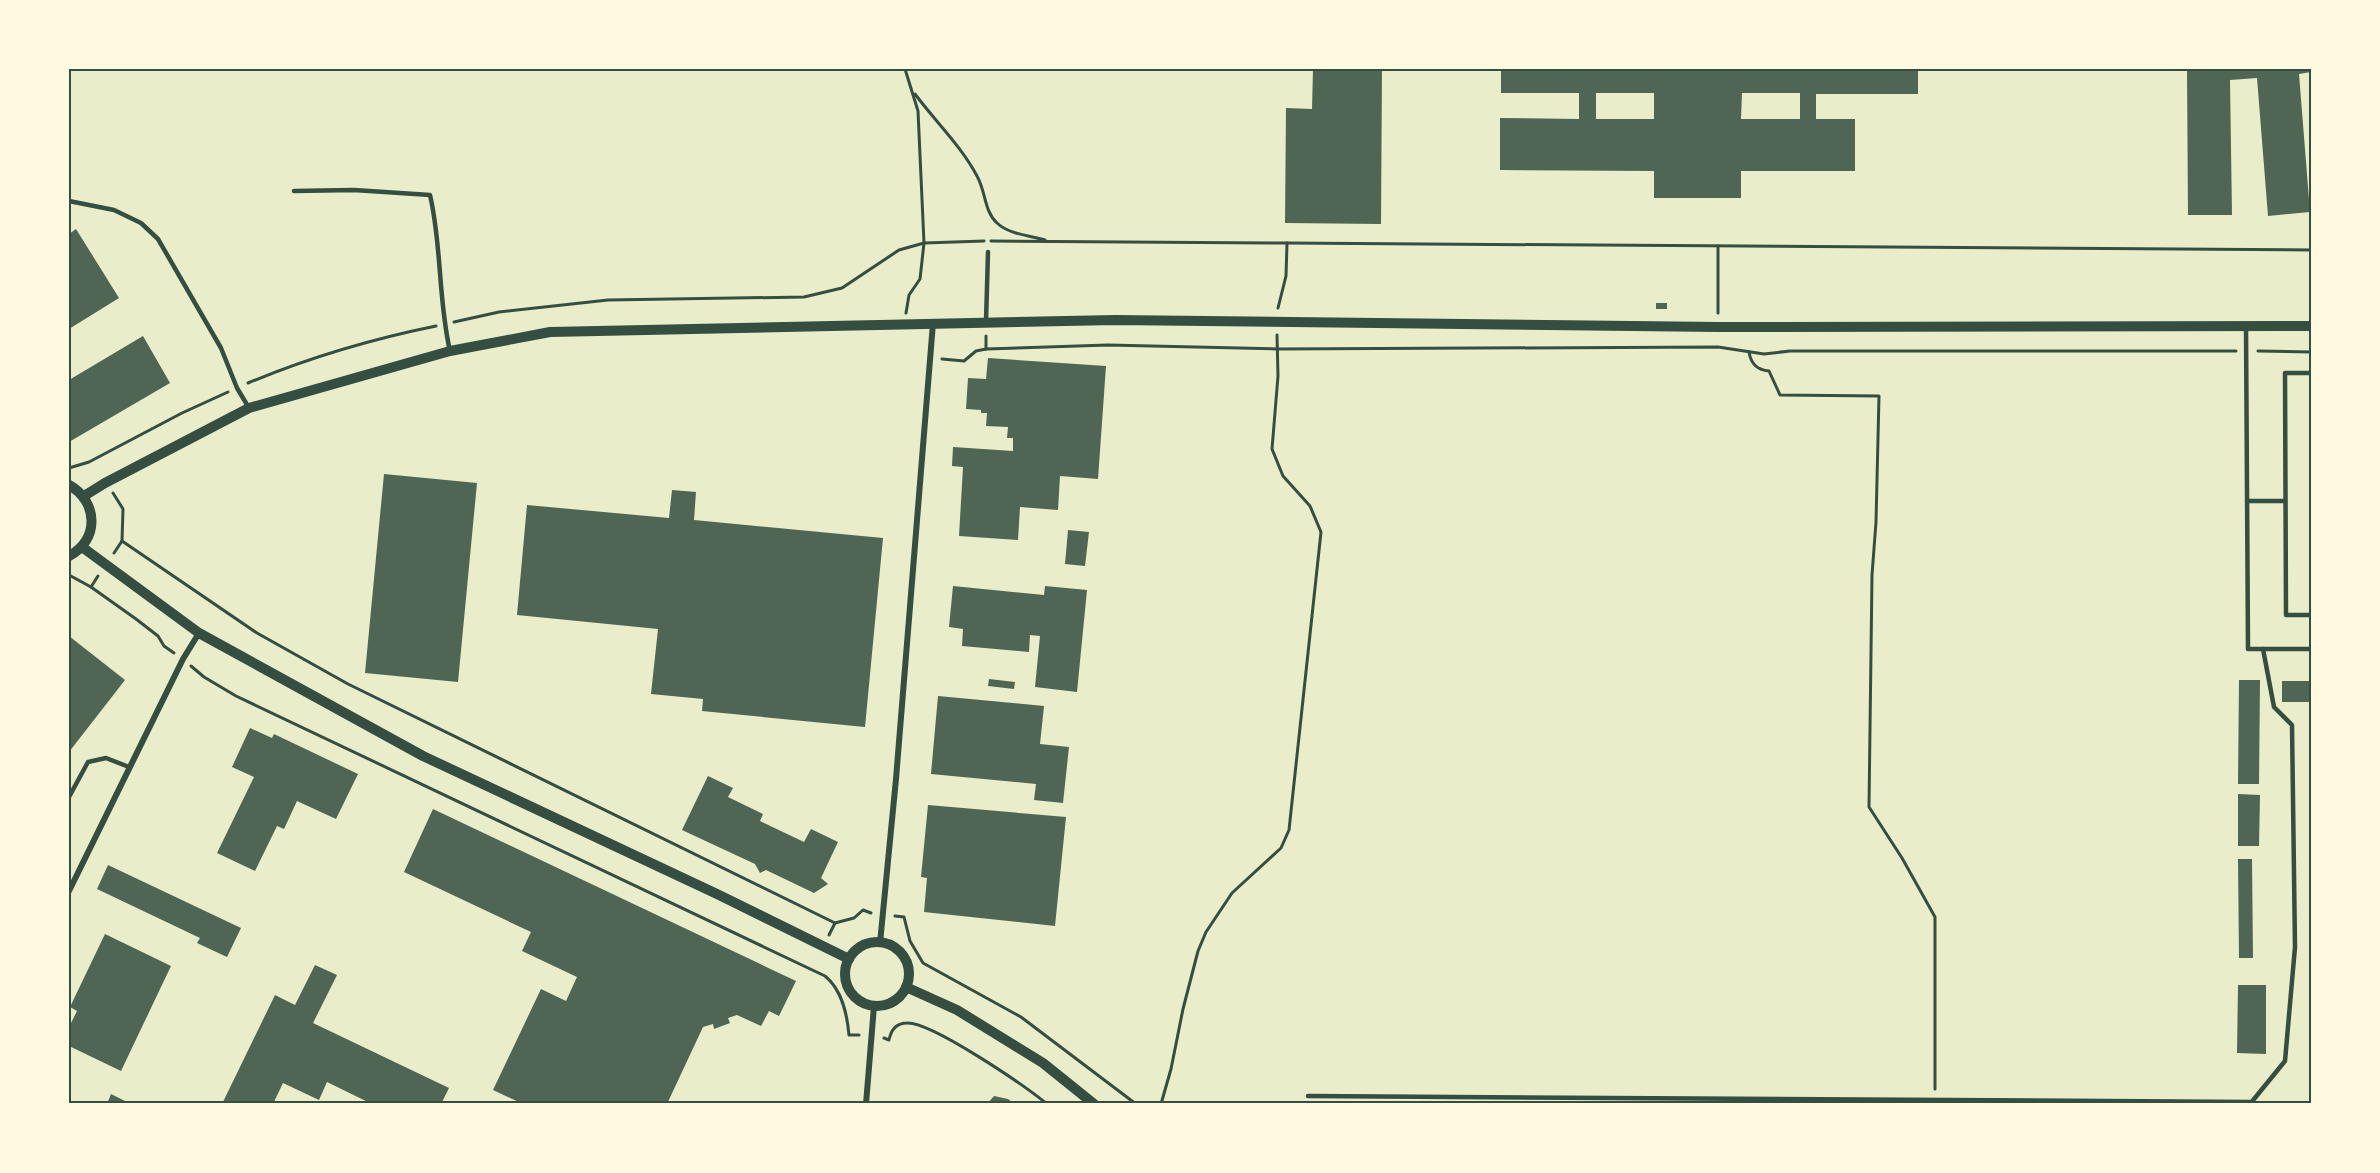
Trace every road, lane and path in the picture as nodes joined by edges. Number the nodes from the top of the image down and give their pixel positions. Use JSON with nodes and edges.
{"nodes":[{"id":1,"x":905,"y":69,"type":"edge"},
{"id":2,"x":914,"y":93,"type":"junction"},
{"id":3,"x":294,"y":191,"type":"dead end"},
{"id":4,"x":69,"y":201,"type":"edge"},
{"id":5,"x":1050,"y":241,"type":"junction"},
{"id":6,"x":924,"y":243,"type":"junction"},
{"id":7,"x":1287,"y":243,"type":"junction"},
{"id":8,"x":1718,"y":246,"type":"junction"},
{"id":9,"x":2311,"y":250,"type":"edge"},
{"id":10,"x":988,"y":252,"type":"dead end"},
{"id":11,"x":933,"y":322,"type":"junction"},
{"id":12,"x":986,"y":322,"type":"junction"},
{"id":13,"x":905,"y":323,"type":"junction"},
{"id":14,"x":1277,"y":323,"type":"junction"},
{"id":15,"x":2246,"y":326,"type":"junction"},
{"id":16,"x":2311,"y":326,"type":"edge"},
{"id":17,"x":1718,"y":327,"type":"junction"},
{"id":18,"x":1718,"y":347,"type":"junction"},
{"id":19,"x":1278,"y":349,"type":"junction"},
{"id":20,"x":450,"y":351,"type":"junction"},
{"id":21,"x":2246,"y":351,"type":"junction"},
{"id":22,"x":1749,"y":352,"type":"junction"},
{"id":23,"x":2311,"y":352,"type":"edge"},
{"id":24,"x":931,"y":358,"type":"junction"},
{"id":25,"x":2311,"y":373,"type":"edge"},
{"id":26,"x":249,"y":408,"type":"junction"},
{"id":27,"x":89,"y":462,"type":"dead end"},
{"id":28,"x":105,"y":483,"type":"junction"},
{"id":29,"x":69,"y":485,"type":"edge"},
{"id":30,"x":84,"y":496,"type":"junction"},
{"id":31,"x":2247,"y":501,"type":"junction"},
{"id":32,"x":2285,"y":501,"type":"junction"},
{"id":33,"x":122,"y":541,"type":"junction"},
{"id":34,"x":82,"y":547,"type":"junction"},
{"id":35,"x":69,"y":556,"type":"edge"},
{"id":36,"x":106,"y":563,"type":"junction"},
{"id":37,"x":69,"y":575,"type":"edge"},
{"id":38,"x":91,"y":587,"type":"junction"},
{"id":39,"x":2311,"y":615,"type":"edge"},
{"id":40,"x":199,"y":633,"type":"junction"},
{"id":41,"x":2264,"y":649,"type":"junction"},
{"id":42,"x":2311,"y":649,"type":"edge"},
{"id":43,"x":183,"y":659,"type":"junction"},
{"id":44,"x":129,"y":767,"type":"junction"},
{"id":45,"x":69,"y":797,"type":"edge"},
{"id":46,"x":69,"y":891,"type":"edge"},
{"id":47,"x":883,"y":915,"type":"junction"},
{"id":48,"x":879,"y":943,"type":"junction"},
{"id":49,"x":849,"y":959,"type":"junction"},
{"id":50,"x":906,"y":987,"type":"junction"},
{"id":51,"x":874,"y":1006,"type":"junction"},
{"id":52,"x":872,"y":1035,"type":"junction"},
{"id":53,"x":1308,"y":1096,"type":"dead end"},
{"id":54,"x":1935,"y":1101,"type":"junction"},
{"id":55,"x":2250,"y":1103,"type":"edge"},
{"id":56,"x":866,"y":1104,"type":"edge"},
{"id":57,"x":1047,"y":1104,"type":"edge"},
{"id":58,"x":1094,"y":1104,"type":"edge"},
{"id":59,"x":1136,"y":1104,"type":"edge"},
{"id":60,"x":1161,"y":1104,"type":"edge"}],
"edges":[{"from":1,"to":2,"type":"path"},
{"from":2,"to":5,"type":"path"},
{"from":2,"to":6,"type":"path"},
{"from":3,"to":20,"type":"lane"},
{"from":4,"to":26,"type":"lane"},
{"from":5,"to":6,"type":"path"},
{"from":5,"to":7,"type":"path"},
{"from":6,"to":13,"type":"path"},
{"from":7,"to":8,"type":"path"},
{"from":7,"to":14,"type":"path"},
{"from":8,"to":9,"type":"path"},
{"from":8,"to":17,"type":"path"},
{"from":10,"to":12,"type":"lane"},
{"from":11,"to":12,"type":"street"},
{"from":11,"to":13,"type":"street"},
{"from":11,"to":24,"type":"street"},
{"from":12,"to":14,"type":"street"},
{"from":13,"to":20,"type":"street"},
{"from":14,"to":17,"type":"street"},
{"from":14,"to":19,"type":"path"},
{"from":15,"to":16,"type":"street"},
{"from":15,"to":17,"type":"street"},
{"from":15,"to":21,"type":"lane"},
{"from":17,"to":18,"type":"path"},
{"from":18,"to":19,"type":"path"},
{"from":18,"to":22,"type":"path"},
{"from":19,"to":24,"type":"path"},
{"from":19,"to":60,"type":"path"},
{"from":20,"to":26,"type":"street"},
{"from":21,"to":22,"type":"path"},
{"from":21,"to":23,"type":"path"},
{"from":21,"to":31,"type":"lane"},
{"from":22,"to":54,"type":"path"},
{"from":24,"to":47,"type":"street"},
{"from":25,"to":32,"type":"lane"},
{"from":26,"to":28,"type":"street"},
{"from":27,"to":28,"type":"path"},
{"from":28,"to":30,"type":"street"},
{"from":28,"to":33,"type":"path"},
{"from":29,"to":30,"type":"street"},
{"from":30,"to":34,"type":"street"},
{"from":31,"to":32,"type":"lane"},
{"from":31,"to":41,"type":"lane"},
{"from":32,"to":39,"type":"lane"},
{"from":33,"to":36,"type":"path"},
{"from":33,"to":47,"type":"path"},
{"from":34,"to":35,"type":"street"},
{"from":34,"to":36,"type":"street"},
{"from":36,"to":38,"type":"path"},
{"from":36,"to":40,"type":"street"},
{"from":37,"to":38,"type":"path"},
{"from":38,"to":43,"type":"path"},
{"from":40,"to":43,"type":"street"},
{"from":40,"to":49,"type":"street"},
{"from":41,"to":42,"type":"lane"},
{"from":41,"to":55,"type":"lane"},
{"from":43,"to":44,"type":"street"},
{"from":43,"to":52,"type":"path"},
{"from":44,"to":45,"type":"lane"},
{"from":44,"to":46,"type":"street"},
{"from":47,"to":48,"type":"street"},
{"from":47,"to":59,"type":"path"},
{"from":48,"to":49,"type":"street"},
{"from":48,"to":50,"type":"street"},
{"from":49,"to":51,"type":"street"},
{"from":50,"to":51,"type":"street"},
{"from":50,"to":58,"type":"street"},
{"from":51,"to":52,"type":"street"},
{"from":52,"to":56,"type":"street"},
{"from":52,"to":57,"type":"path"},
{"from":53,"to":54,"type":"lane"},
{"from":54,"to":55,"type":"lane"}]}
